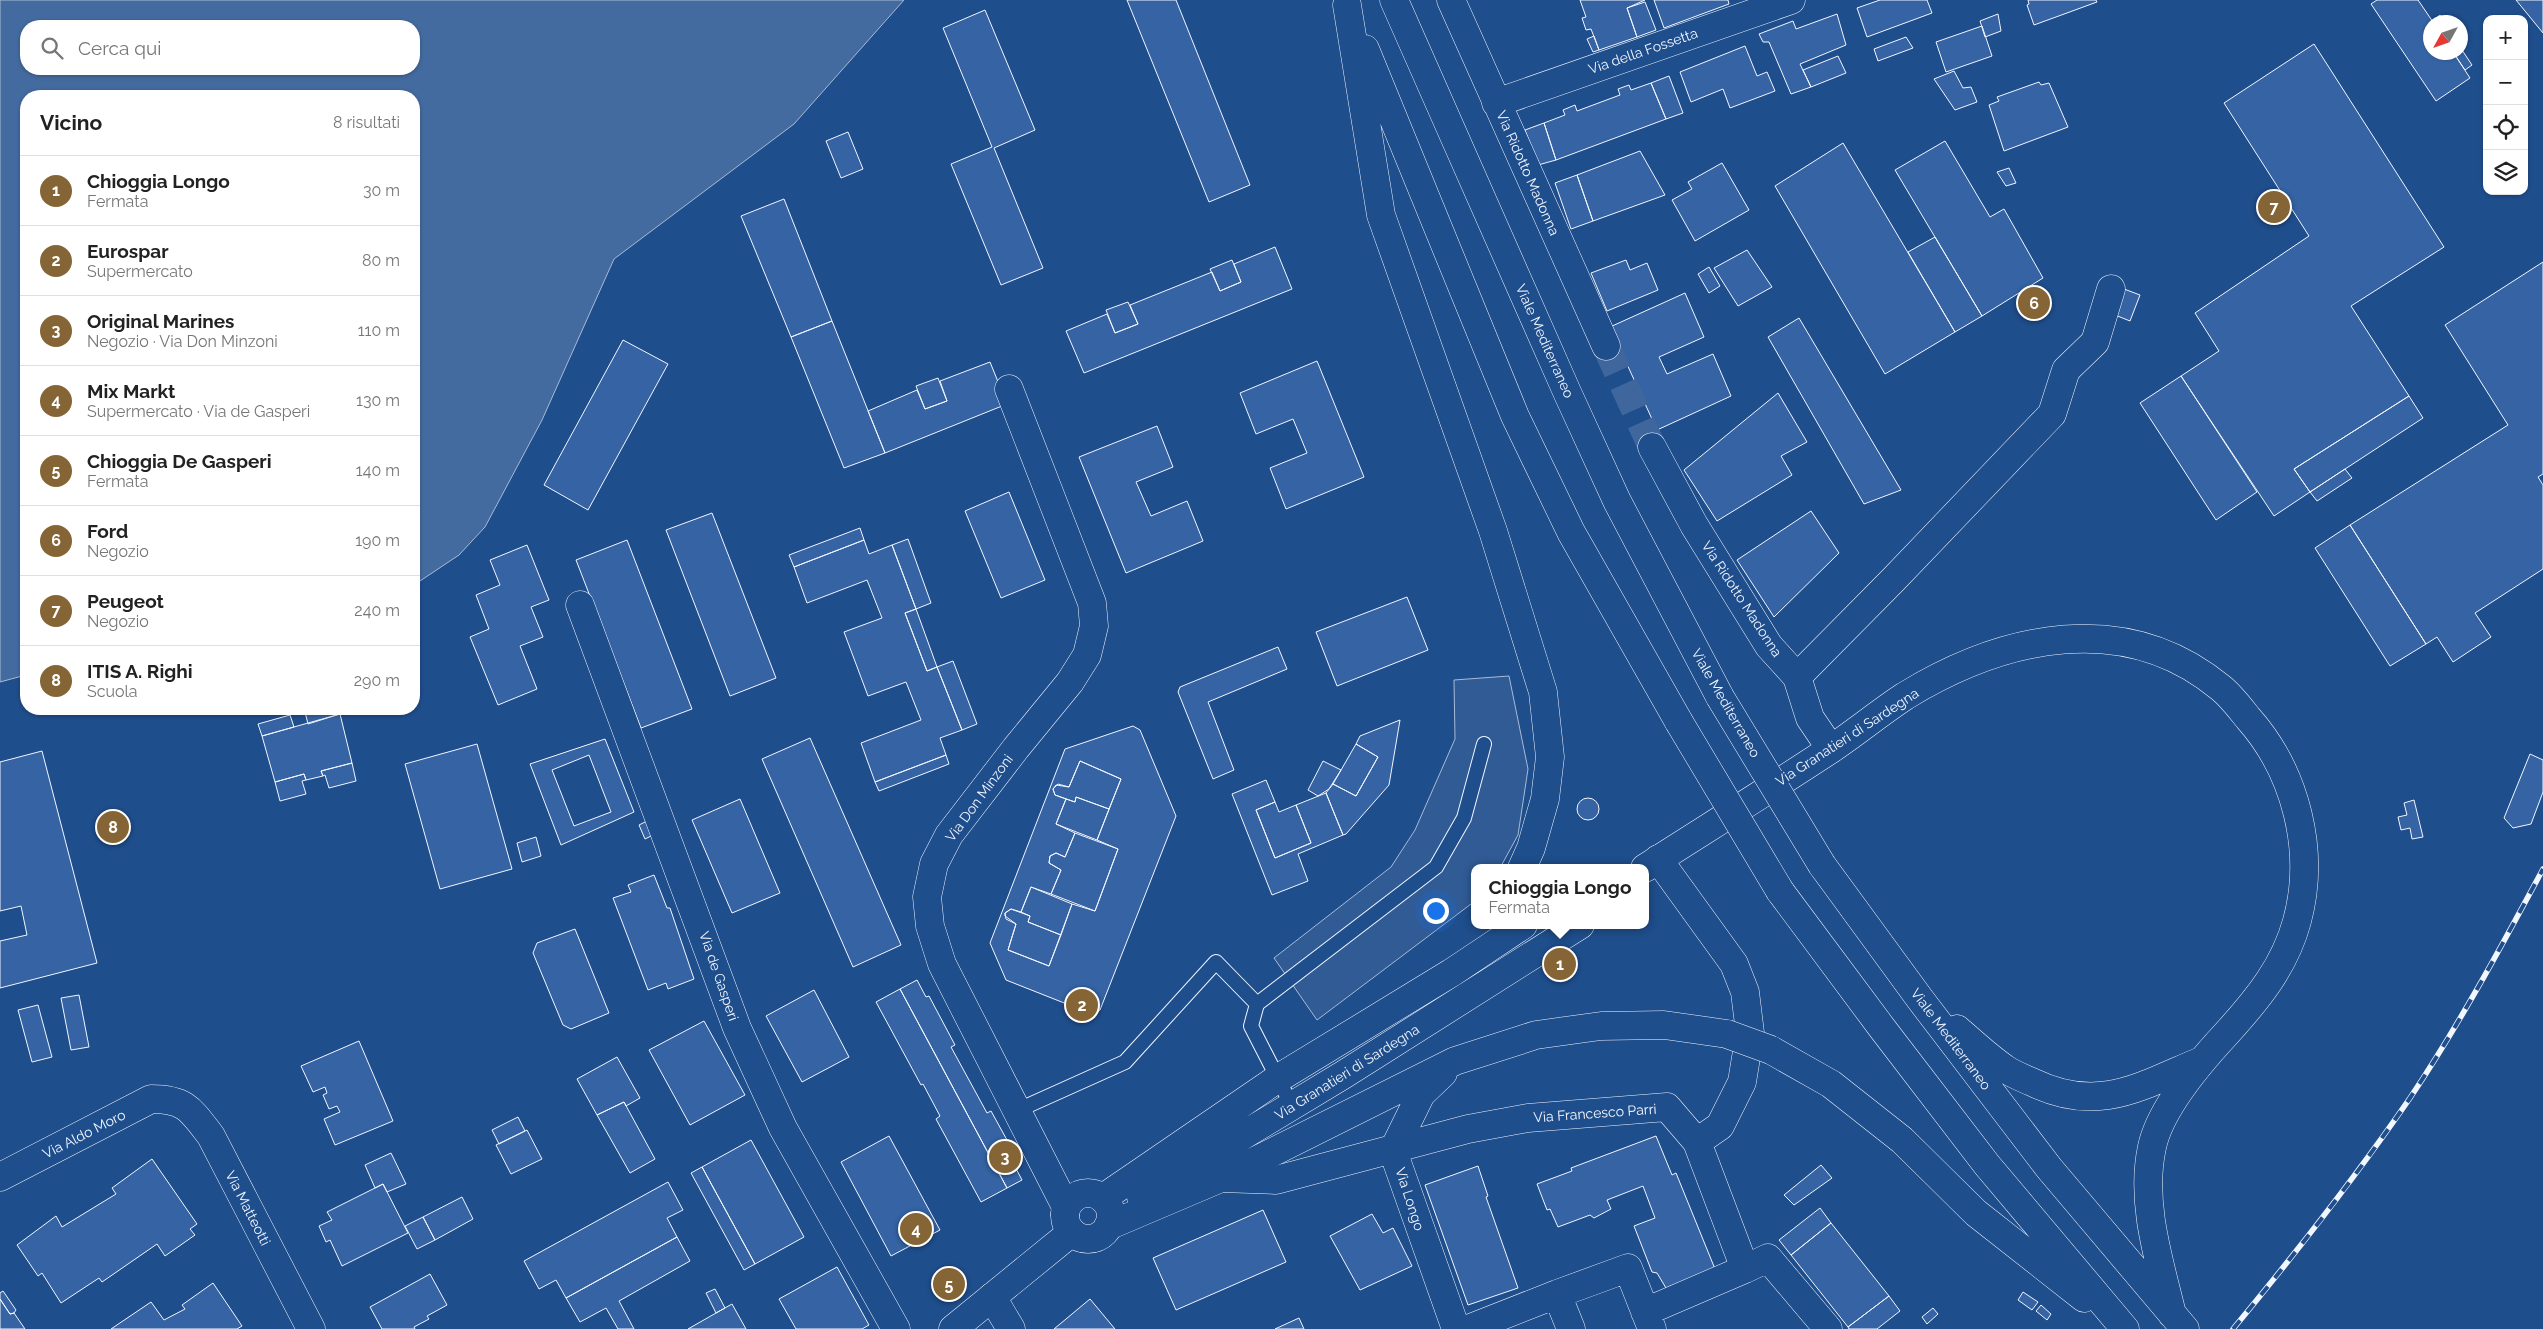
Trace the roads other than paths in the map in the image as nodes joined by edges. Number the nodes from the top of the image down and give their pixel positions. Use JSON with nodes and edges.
{"nodes":[{"id":1,"x":1394,"y":0,"type":"edge"},
{"id":2,"x":1451,"y":0,"type":"edge"},
{"id":3,"x":1791,"y":0,"type":"edge"},
{"id":4,"x":1346,"y":2,"type":"edge"},
{"id":5,"x":1496,"y":103,"type":"junction"},
{"id":6,"x":2111,"y":289,"type":"dead end"},
{"id":7,"x":1606,"y":346,"type":"tunnel mouth"},
{"id":8,"x":1009,"y":390,"type":"dead end"},
{"id":9,"x":1652,"y":447,"type":"tunnel mouth"},
{"id":10,"x":580,"y":605,"type":"dead end"},
{"id":11,"x":1797,"y":677,"type":"junction"},
{"id":12,"x":1484,"y":744,"type":"dead end"},
{"id":13,"x":1831,"y":749,"type":"junction"},
{"id":14,"x":1524,"y":864,"type":"edge"},
{"id":15,"x":1652,"y":864,"type":"edge"},
{"id":16,"x":1484,"y":929,"type":"edge"},
{"id":17,"x":1517,"y":929,"type":"edge"},
{"id":18,"x":1574,"y":929,"type":"edge"},
{"id":19,"x":1451,"y":973,"type":"junction"},
{"id":20,"x":1920,"y":999,"type":"junction"},
{"id":21,"x":1257,"y":1004,"type":"junction"},
{"id":22,"x":1455,"y":1061,"type":"junction"},
{"id":23,"x":2201,"y":1061,"type":"junction"},
{"id":24,"x":1276,"y":1079,"type":"junction"},
{"id":25,"x":171,"y":1099,"type":"joint"},
{"id":26,"x":1292,"y":1106,"type":"junction"},
{"id":27,"x":1018,"y":1110,"type":"junction"},
{"id":28,"x":1697,"y":1142,"type":"junction"},
{"id":29,"x":1394,"y":1151,"type":"junction"},
{"id":30,"x":0,"y":1177,"type":"edge"},
{"id":31,"x":1221,"y":1178,"type":"junction"},
{"id":32,"x":1107,"y":1213,"type":"junction"},
{"id":33,"x":1068,"y":1223,"type":"junction"},
{"id":34,"x":1745,"y":1268,"type":"junction"},
{"id":35,"x":1557,"y":1294,"type":"junction"},
{"id":36,"x":992,"y":1297,"type":"junction"},
{"id":37,"x":1649,"y":1320,"type":"edge"},
{"id":38,"x":2178,"y":1321,"type":"edge"},
{"id":39,"x":311,"y":1329,"type":"edge"},
{"id":40,"x":896,"y":1329,"type":"edge"},
{"id":41,"x":953,"y":1329,"type":"edge"},
{"id":42,"x":1010,"y":1329,"type":"edge"},
{"id":43,"x":1456,"y":1329,"type":"edge"},
{"id":44,"x":1468,"y":1329,"type":"edge"},
{"id":45,"x":1571,"y":1329,"type":"edge"},
{"id":46,"x":1828,"y":1329,"type":"edge"},
{"id":47,"x":2124,"y":1329,"type":"edge"}],
"edges":[{"from":1,"to":20,"type":"street","name":"Viale Mediterraneo","bridge":true},
{"from":2,"to":5,"type":"street","name":"Via Ridotto Madonna"},
{"from":3,"to":5,"type":"street","name":"Via della Fossetta"},
{"from":4,"to":14,"type":"street"},
{"from":4,"to":47,"type":"street","bridge":true},
{"from":5,"to":7,"type":"street","name":"Via Ridotto Madonna"},
{"from":6,"to":11,"type":"street"},
{"from":8,"to":27,"type":"street","name":"Via Don Minzoni"},
{"from":9,"to":11,"type":"street","name":"Via Ridotto Madonna"},
{"from":10,"to":40,"type":"street","name":"Via de Gasperi"},
{"from":11,"to":13,"type":"street","name":"Via Ridotto Madonna"},
{"from":12,"to":21,"type":"lane"},
{"from":13,"to":15,"type":"street","name":"Via Granatieri di Sardegna"},
{"from":13,"to":23,"type":"street","name":"Via Granatieri di Sardegna"},
{"from":15,"to":28,"type":"street"},
{"from":16,"to":19,"type":"street"},
{"from":17,"to":19,"type":"street"},
{"from":18,"to":26,"type":"street","name":"Via Granatieri di Sardegna"},
{"from":19,"to":24,"type":"street"},
{"from":20,"to":23,"type":"street"},
{"from":20,"to":38,"type":"street","name":"Viale Mediterraneo"},
{"from":21,"to":24,"type":"lane"},
{"from":21,"to":27,"type":"lane"},
{"from":22,"to":29,"type":"street"},
{"from":22,"to":31,"type":"street"},
{"from":22,"to":47,"type":"street","bridge":true},
{"from":23,"to":38,"type":"street"},
{"from":24,"to":26,"type":"lane"},
{"from":24,"to":32,"type":"street"},
{"from":25,"to":30,"type":"street","name":"Via Aldo Moro"},
{"from":25,"to":39,"type":"street","name":"Via Matteotti"},
{"from":26,"to":32,"type":"street","name":"Via Granatieri di Sardegna"},
{"from":27,"to":33,"type":"street","name":"Via Don Minzoni"},
{"from":28,"to":29,"type":"street","name":"Via Francesco Parri"},
{"from":28,"to":34,"type":"street"},
{"from":29,"to":31,"type":"street","name":"Via Longo"},
{"from":29,"to":43,"type":"street","name":"Via Longo"},
{"from":31,"to":32,"type":"street"},
{"from":32,"to":33,"type":"street"},
{"from":32,"to":33,"type":"street"},
{"from":33,"to":36,"type":"street"},
{"from":34,"to":37,"type":"street"},
{"from":34,"to":46,"type":"street"},
{"from":35,"to":37,"type":"street"},
{"from":35,"to":44,"type":"street"},
{"from":35,"to":45,"type":"street"},
{"from":36,"to":41,"type":"street"},
{"from":36,"to":42,"type":"street"}]}
